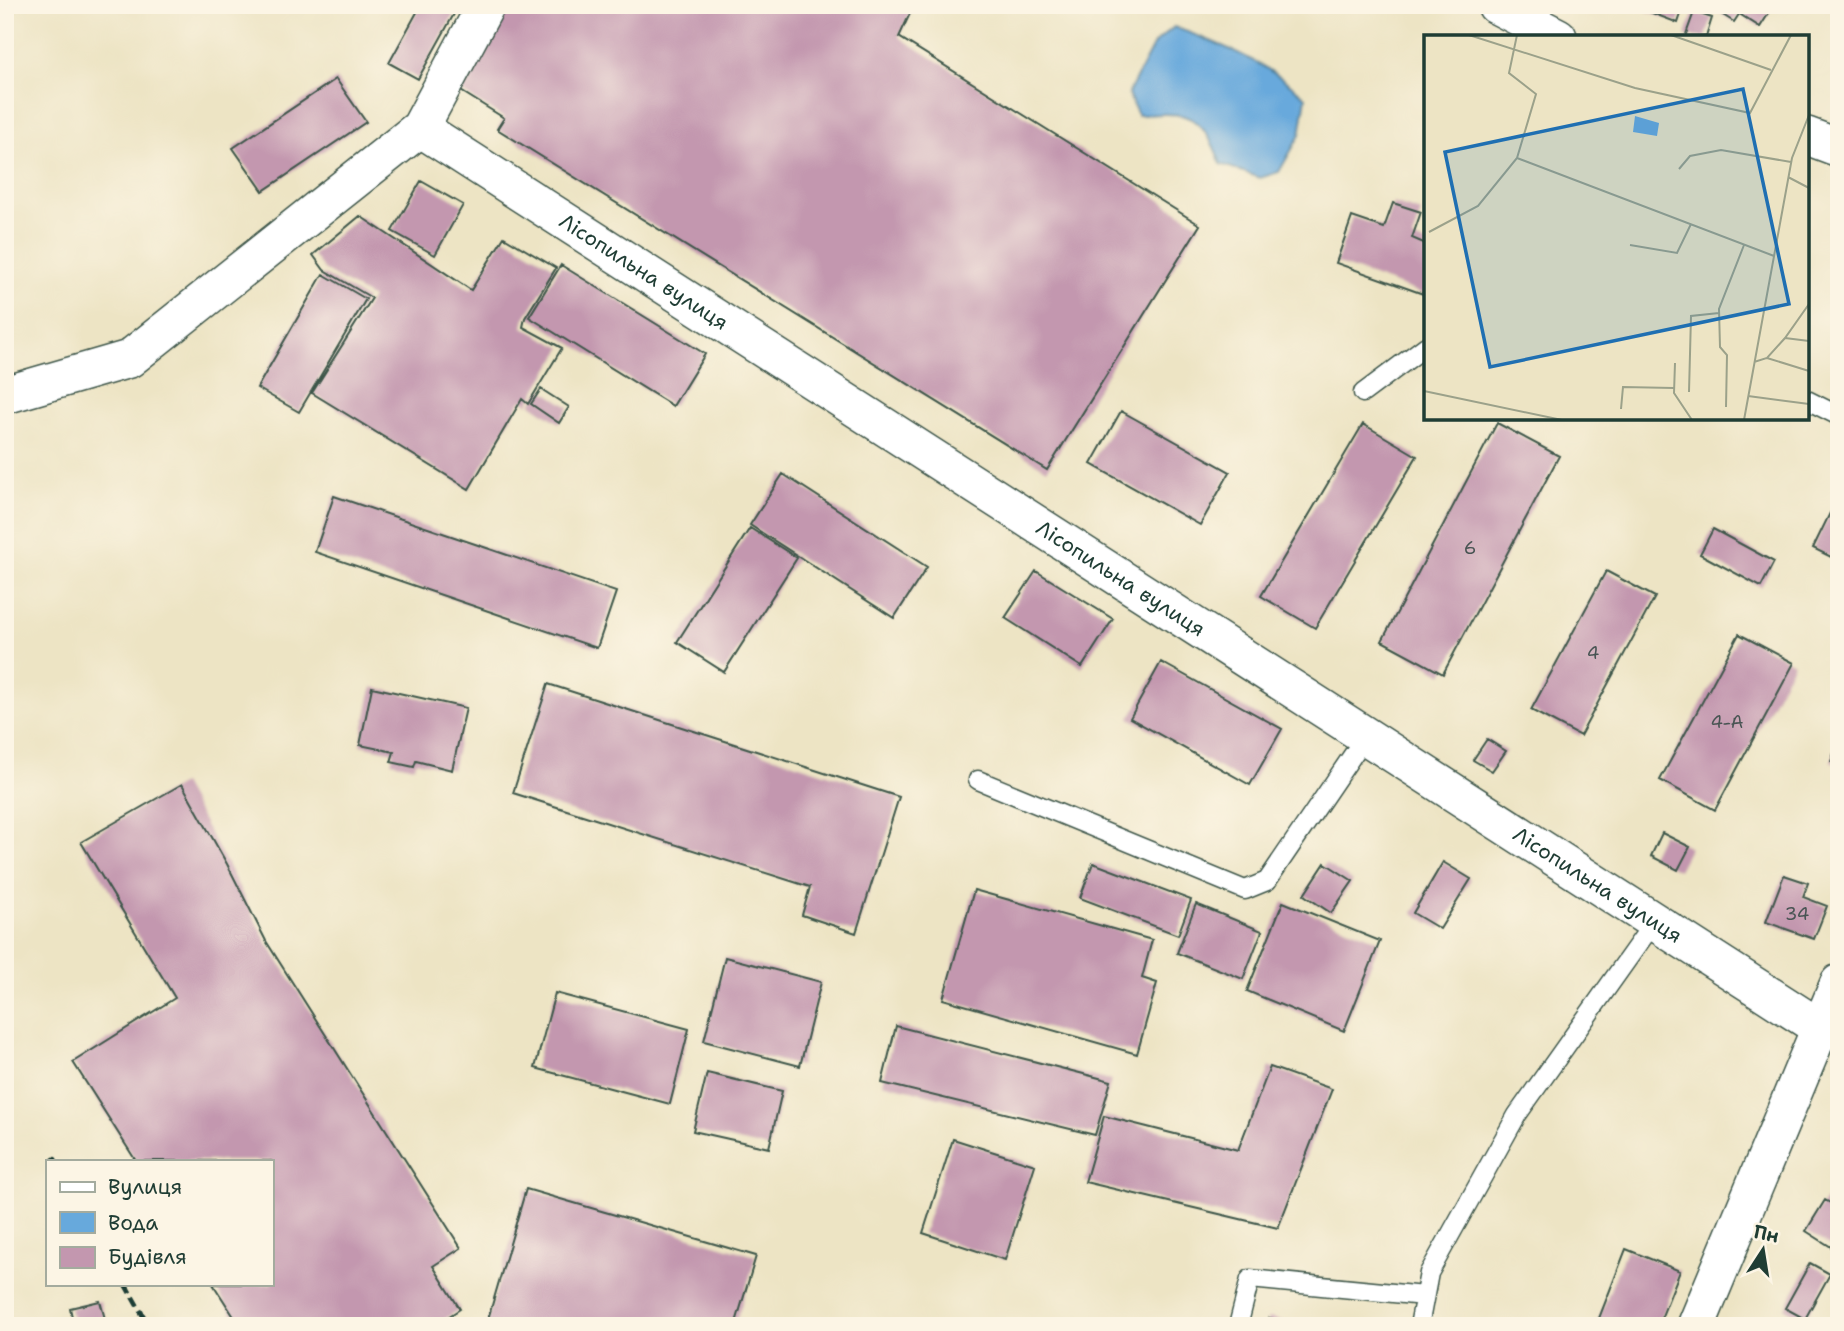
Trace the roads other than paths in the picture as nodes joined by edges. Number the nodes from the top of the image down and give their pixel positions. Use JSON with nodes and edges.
{"nodes":[{"id":1,"x":486,"y":5,"type":"edge"},
{"id":2,"x":1496,"y":5,"type":"edge"},
{"id":3,"x":1554,"y":35,"type":"edge"},
{"id":4,"x":420,"y":128,"type":"junction"},
{"id":5,"x":1809,"y":137,"type":"edge"},
{"id":6,"x":1839,"y":148,"type":"edge"},
{"id":7,"x":1424,"y":347,"type":"edge"},
{"id":8,"x":1363,"y":393,"type":"dead end"},
{"id":9,"x":5,"y":395,"type":"edge"},
{"id":10,"x":1809,"y":401,"type":"edge"},
{"id":11,"x":1839,"y":416,"type":"edge"},
{"id":12,"x":1364,"y":737,"type":"junction"},
{"id":13,"x":978,"y":780,"type":"dead end"},
{"id":14,"x":1654,"y":922,"type":"junction"},
{"id":15,"x":1839,"y":982,"type":"edge"},
{"id":16,"x":1820,"y":1028,"type":"junction"},
{"id":17,"x":1424,"y":1297,"type":"junction"},
{"id":18,"x":1238,"y":1326,"type":"edge"},
{"id":19,"x":1419,"y":1326,"type":"edge"},
{"id":20,"x":1696,"y":1326,"type":"edge"}],
"edges":[{"from":1,"to":4,"type":"street"},
{"from":2,"to":3,"type":"street"},
{"from":4,"to":9,"type":"street"},
{"from":4,"to":12,"type":"street","name":"Лісопильна вулиця"},
{"from":5,"to":6,"type":"street"},
{"from":7,"to":8,"type":"lane"},
{"from":10,"to":11,"type":"lane"},
{"from":12,"to":13,"type":"lane"},
{"from":12,"to":14,"type":"street","name":"Лісопильна вулиця"},
{"from":14,"to":16,"type":"street","name":"Лісопильна вулиця"},
{"from":14,"to":17,"type":"lane"},
{"from":15,"to":16,"type":"street"},
{"from":16,"to":20,"type":"street"},
{"from":17,"to":18,"type":"lane"},
{"from":17,"to":19,"type":"lane"}]}
